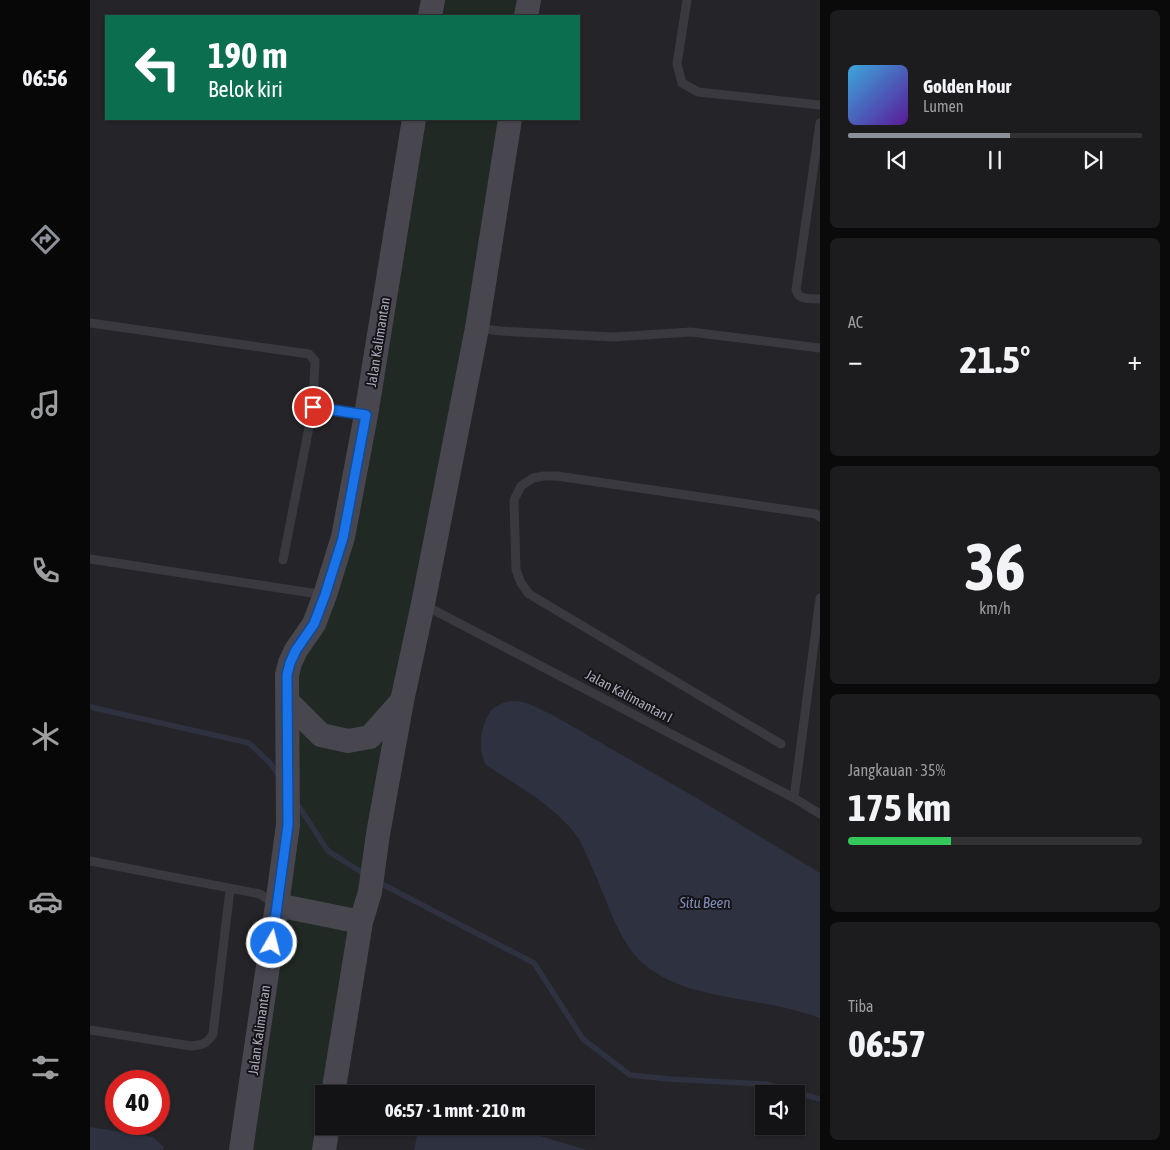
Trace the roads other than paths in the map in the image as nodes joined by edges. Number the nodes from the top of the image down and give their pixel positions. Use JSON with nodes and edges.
{"nodes":[{"id":1,"x":433,"y":0,"type":"edge"},
{"id":2,"x":529,"y":0,"type":"edge"},
{"id":3,"x":687,"y":0,"type":"edge"},
{"id":4,"x":430,"y":15,"type":"edge"},
{"id":5,"x":526,"y":15,"type":"edge"},
{"id":6,"x":820,"y":105,"type":"edge"},
{"id":7,"x":414,"y":120,"type":"edge"},
{"id":8,"x":510,"y":120,"type":"edge"},
{"id":9,"x":820,"y":123,"type":"edge"},
{"id":10,"x":820,"y":299,"type":"edge"},
{"id":11,"x":90,"y":322,"type":"edge"},
{"id":12,"x":477,"y":328,"type":"junction"},
{"id":13,"x":820,"y":348,"type":"edge"},
{"id":14,"x":313,"y":407,"type":"junction"},
{"id":15,"x":366,"y":415,"type":"junction"},
{"id":16,"x":820,"y":517,"type":"edge"},
{"id":17,"x":90,"y":559,"type":"edge"},
{"id":18,"x":283,"y":560,"type":"dead end"},
{"id":19,"x":325,"y":595,"type":"junction"},
{"id":20,"x":820,"y":598,"type":"edge"},
{"id":21,"x":423,"y":604,"type":"junction"},
{"id":22,"x":402,"y":700,"type":"junction"},
{"id":23,"x":288,"y":702,"type":"junction"},
{"id":24,"x":781,"y":744,"type":"dead end"},
{"id":25,"x":794,"y":798,"type":"junction"},
{"id":26,"x":820,"y":814,"type":"edge"},
{"id":27,"x":90,"y":861,"type":"edge"},
{"id":28,"x":230,"y":889,"type":"junction"},
{"id":29,"x":277,"y":905,"type":"junction"},
{"id":30,"x":361,"y":922,"type":"junction"},
{"id":31,"x":90,"y":1030,"type":"edge"},
{"id":32,"x":334,"y":1085,"type":"edge"},
{"id":33,"x":326,"y":1135,"type":"edge"},
{"id":34,"x":241,"y":1150,"type":"edge"},
{"id":35,"x":324,"y":1150,"type":"edge"}],
"edges":[{"from":1,"to":4,"type":"street"},
{"from":2,"to":5,"type":"street"},
{"from":3,"to":6,"type":"lane"},
{"from":7,"to":15,"type":"street","name":"Jalan Kalimantan"},
{"from":8,"to":12,"type":"street"},
{"from":9,"to":10,"type":"lane"},
{"from":11,"to":14,"type":"lane"},
{"from":12,"to":13,"type":"lane"},
{"from":12,"to":21,"type":"street"},
{"from":14,"to":15,"type":"lane"},
{"from":14,"to":18,"type":"lane"},
{"from":15,"to":19,"type":"street","name":"Jalan Kalimantan"},
{"from":16,"to":24,"type":"lane"},
{"from":17,"to":19,"type":"lane"},
{"from":19,"to":23,"type":"street","name":"Jalan Kalimantan"},
{"from":20,"to":25,"type":"lane"},
{"from":21,"to":22,"type":"street"},
{"from":21,"to":25,"type":"lane","name":"Jalan Kalimantan I"},
{"from":22,"to":23,"type":"street"},
{"from":22,"to":30,"type":"street"},
{"from":23,"to":29,"type":"street","name":"Jalan Kalimantan"},
{"from":25,"to":26,"type":"lane","name":"Jalan Kalimantan I"},
{"from":27,"to":28,"type":"lane"},
{"from":28,"to":29,"type":"lane"},
{"from":28,"to":31,"type":"lane"},
{"from":29,"to":30,"type":"street"},
{"from":29,"to":34,"type":"street","name":"Jalan Kalimantan"},
{"from":30,"to":32,"type":"street"},
{"from":33,"to":35,"type":"street"}]}
